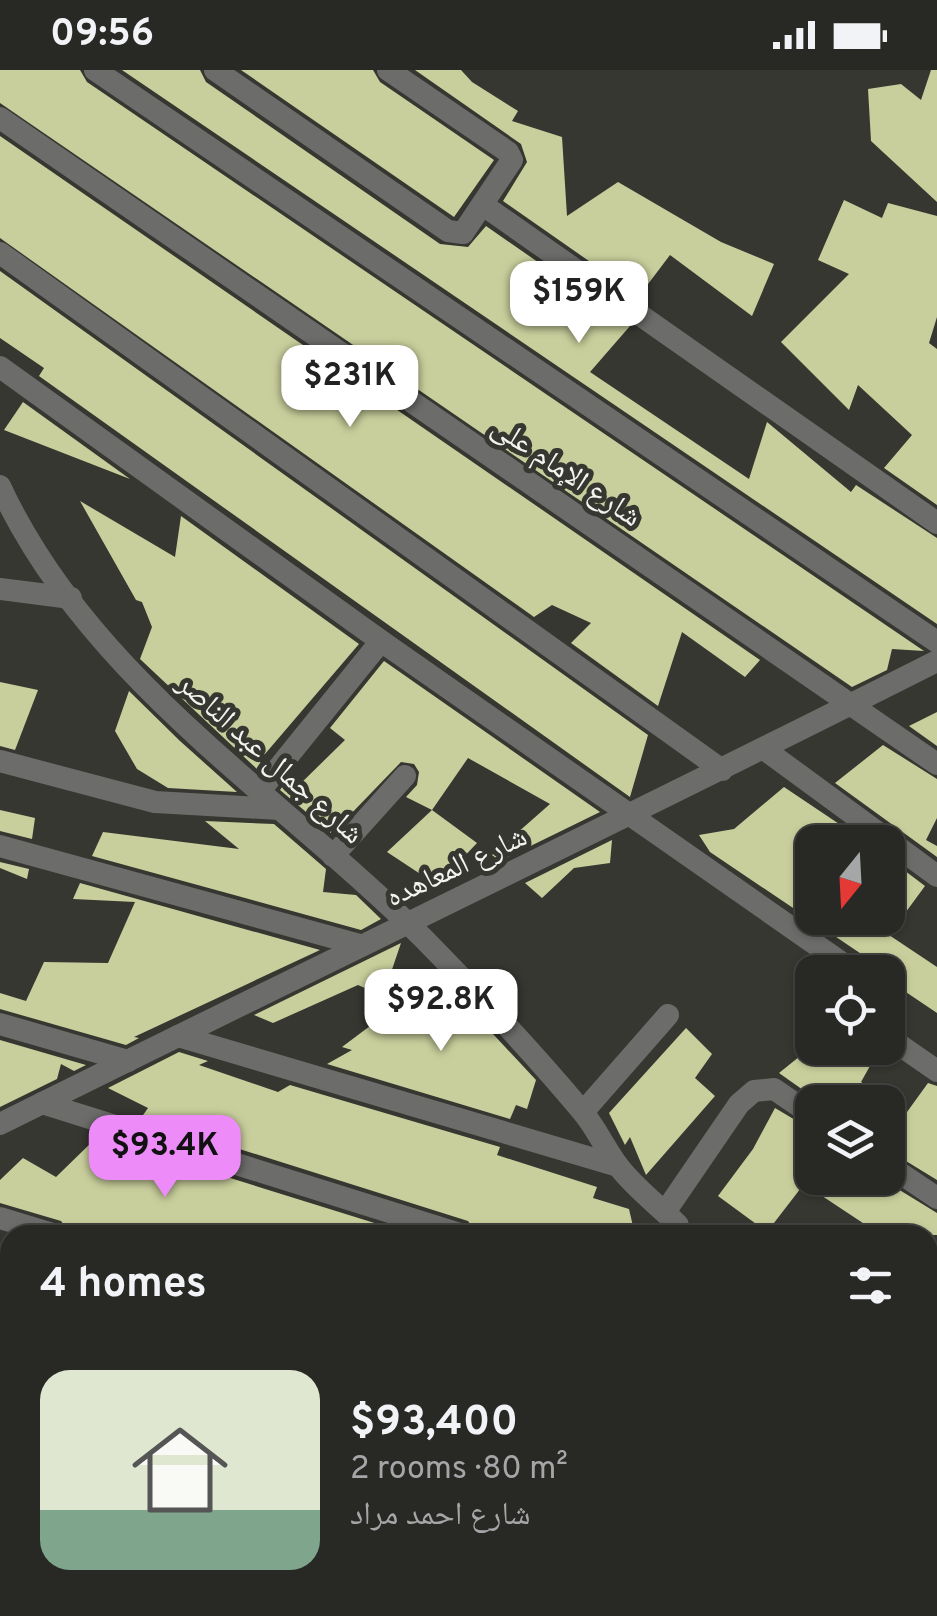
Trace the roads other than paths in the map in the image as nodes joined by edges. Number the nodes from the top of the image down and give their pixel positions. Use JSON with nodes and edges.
{"nodes":[{"id":1,"x":95,"y":70,"type":"edge"},
{"id":2,"x":215,"y":70,"type":"edge"},
{"id":3,"x":388,"y":70,"type":"edge"},
{"id":4,"x":0,"y":118,"type":"edge"},
{"id":5,"x":484,"y":205,"type":"junction"},
{"id":6,"x":0,"y":253,"type":"edge"},
{"id":7,"x":5,"y":376,"type":"edge"},
{"id":8,"x":0,"y":486,"type":"edge"},
{"id":9,"x":937,"y":523,"type":"edge"},
{"id":10,"x":0,"y":589,"type":"edge"},
{"id":11,"x":71,"y":598,"type":"junction"},
{"id":12,"x":381,"y":641,"type":"junction"},
{"id":13,"x":937,"y":642,"type":"edge"},
{"id":14,"x":937,"y":661,"type":"edge"},
{"id":15,"x":852,"y":704,"type":"junction"},
{"id":16,"x":764,"y":750,"type":"junction"},
{"id":17,"x":0,"y":761,"type":"edge"},
{"id":18,"x":937,"y":764,"type":"edge"},
{"id":19,"x":722,"y":770,"type":"junction"},
{"id":20,"x":405,"y":776,"type":"dead end"},
{"id":21,"x":259,"y":792,"type":"junction"},
{"id":22,"x":279,"y":809,"type":"junction"},
{"id":23,"x":632,"y":816,"type":"junction"},
{"id":24,"x":0,"y":846,"type":"edge"},
{"id":25,"x":333,"y":856,"type":"junction"},
{"id":26,"x":937,"y":876,"type":"edge"},
{"id":27,"x":406,"y":922,"type":"junction"},
{"id":28,"x":360,"y":945,"type":"junction"},
{"id":29,"x":830,"y":955,"type":"edge"},
{"id":30,"x":668,"y":1016,"type":"dead end"},
{"id":31,"x":0,"y":1024,"type":"edge"},
{"id":32,"x":178,"y":1036,"type":"junction"},
{"id":33,"x":905,"y":1049,"type":"edge"},
{"id":34,"x":128,"y":1061,"type":"junction"},
{"id":35,"x":937,"y":1071,"type":"edge"},
{"id":36,"x":42,"y":1103,"type":"junction"},
{"id":37,"x":795,"y":1103,"type":"edge"},
{"id":38,"x":583,"y":1112,"type":"junction"},
{"id":39,"x":0,"y":1124,"type":"edge"},
{"id":40,"x":618,"y":1166,"type":"junction"},
{"id":41,"x":905,"y":1176,"type":"edge"},
{"id":42,"x":937,"y":1198,"type":"edge"},
{"id":43,"x":430,"y":1225,"type":"edge"},
{"id":44,"x":674,"y":1225,"type":"edge"},
{"id":45,"x":677,"y":1225,"type":"edge"}],
"edges":[{"from":1,"to":13,"type":"street"},
{"from":2,"to":5,"type":"street"},
{"from":3,"to":5,"type":"street"},
{"from":4,"to":15,"type":"street","name":"شارع الإمام على"},
{"from":5,"to":9,"type":"street"},
{"from":6,"to":19,"type":"street"},
{"from":7,"to":12,"type":"street"},
{"from":8,"to":11,"type":"street","name":"شارع جمال عبد الناصر"},
{"from":10,"to":11,"type":"street"},
{"from":11,"to":21,"type":"street","name":"شارع جمال عبد الناصر"},
{"from":12,"to":21,"type":"street"},
{"from":12,"to":23,"type":"street"},
{"from":14,"to":15,"type":"street","name":"شارع المعاهده"},
{"from":15,"to":16,"type":"street","name":"شارع المعاهده"},
{"from":15,"to":18,"type":"street","name":"شارع الإمام على"},
{"from":16,"to":19,"type":"street","name":"شارع المعاهده"},
{"from":16,"to":26,"type":"street"},
{"from":17,"to":22,"type":"street"},
{"from":19,"to":23,"type":"street","name":"شارع المعاهده"},
{"from":20,"to":25,"type":"street"},
{"from":21,"to":22,"type":"street","name":"شارع جمال عبد الناصر"},
{"from":22,"to":25,"type":"street","name":"شارع جمال عبد الناصر"},
{"from":23,"to":27,"type":"street","name":"شارع المعاهده"},
{"from":23,"to":29,"type":"street"},
{"from":24,"to":28,"type":"street"},
{"from":25,"to":27,"type":"street","name":"شارع جمال عبد الناصر"},
{"from":27,"to":28,"type":"street","name":"شارع المعاهده"},
{"from":27,"to":38,"type":"street","name":"شارع جمال عبد الناصر"},
{"from":28,"to":32,"type":"street","name":"شارع المعاهده"},
{"from":30,"to":38,"type":"street"},
{"from":31,"to":34,"type":"street"},
{"from":32,"to":34,"type":"street","name":"شارع المعاهده"},
{"from":32,"to":40,"type":"street"},
{"from":33,"to":35,"type":"street"},
{"from":34,"to":36,"type":"street","name":"شارع المعاهده"},
{"from":36,"to":39,"type":"street","name":"شارع المعاهده"},
{"from":36,"to":43,"type":"street"},
{"from":37,"to":45,"type":"street"},
{"from":38,"to":40,"type":"street","name":"شارع جمال عبد الناصر"},
{"from":40,"to":44,"type":"street","name":"شارع جمال عبد الناصر"},
{"from":41,"to":42,"type":"street"}]}
